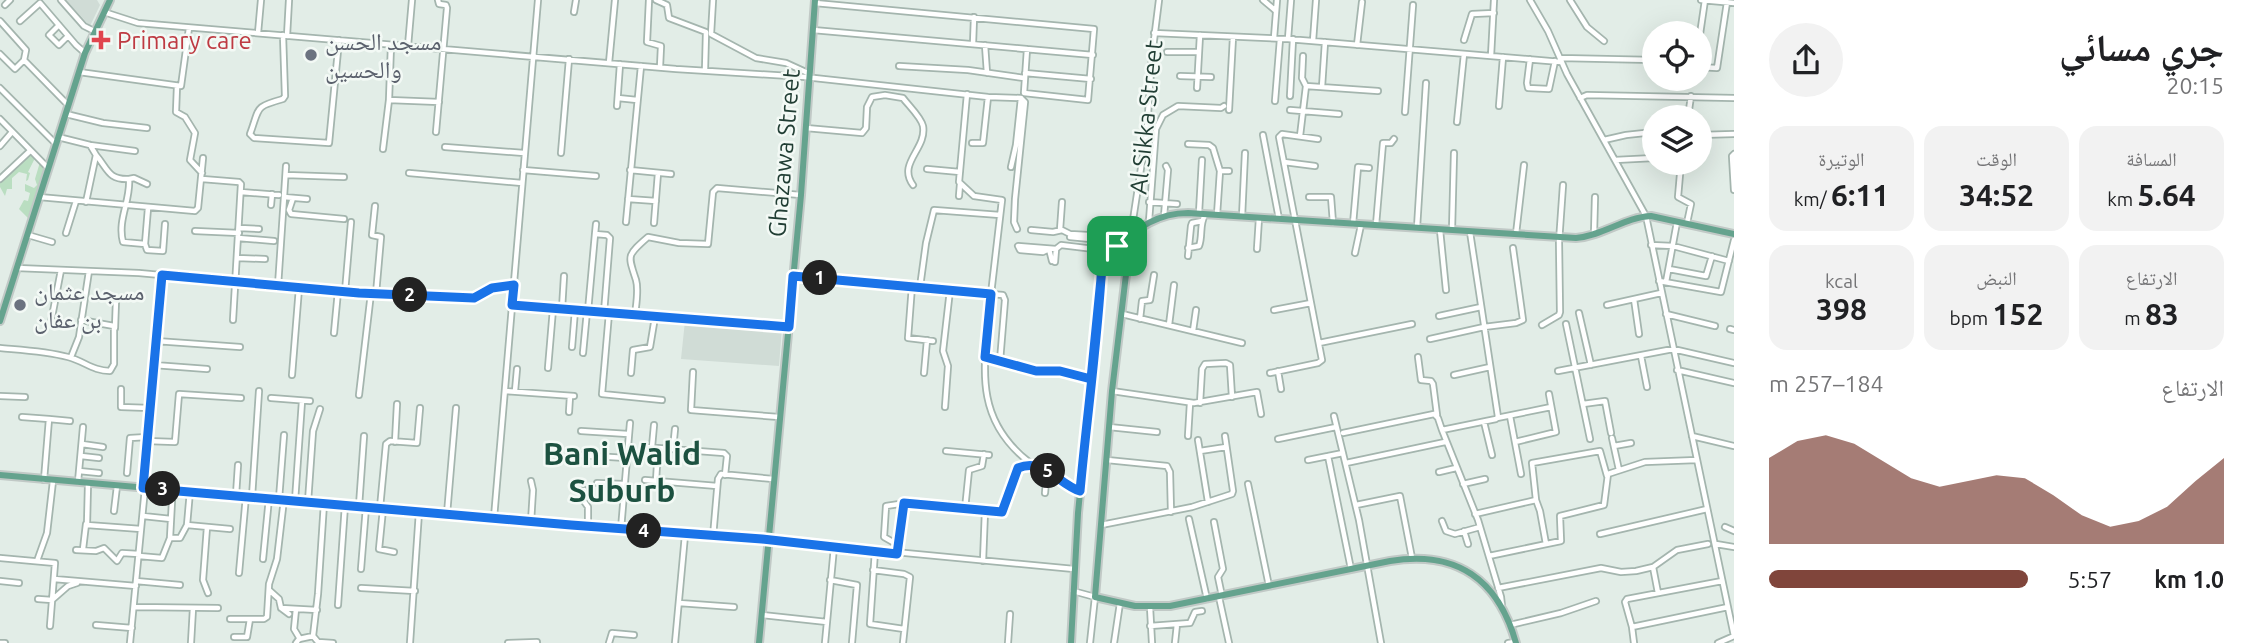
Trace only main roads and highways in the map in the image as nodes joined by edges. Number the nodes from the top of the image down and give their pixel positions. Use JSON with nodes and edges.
{"nodes":[{"id":1,"x":110,"y":0,"type":"edge"},
{"id":2,"x":815,"y":1,"type":"edge"},
{"id":3,"x":1131,"y":233,"type":"junction"},
{"id":4,"x":1734,"y":237,"type":"edge"},
{"id":5,"x":3,"y":301,"type":"edge"},
{"id":6,"x":0,"y":321,"type":"edge"},
{"id":7,"x":0,"y":475,"type":"edge"},
{"id":8,"x":758,"y":541,"type":"junction"},
{"id":9,"x":769,"y":541,"type":"junction"},
{"id":10,"x":759,"y":643,"type":"edge"},
{"id":11,"x":1071,"y":643,"type":"edge"},
{"id":12,"x":1516,"y":643,"type":"edge"}],
"edges":[{"from":1,"to":5,"type":"main road"},
{"from":2,"to":9,"type":"main road","name":"Ghazawa Street"},
{"from":3,"to":4,"type":"main road"},
{"from":3,"to":11,"type":"main road"},
{"from":3,"to":12,"type":"main road"},
{"from":5,"to":6,"type":"main road"},
{"from":7,"to":8,"type":"main road"},
{"from":8,"to":9,"type":"main road"},
{"from":8,"to":9,"type":"main road"},
{"from":9,"to":10,"type":"main road","name":"Ghazawa Street"}]}
